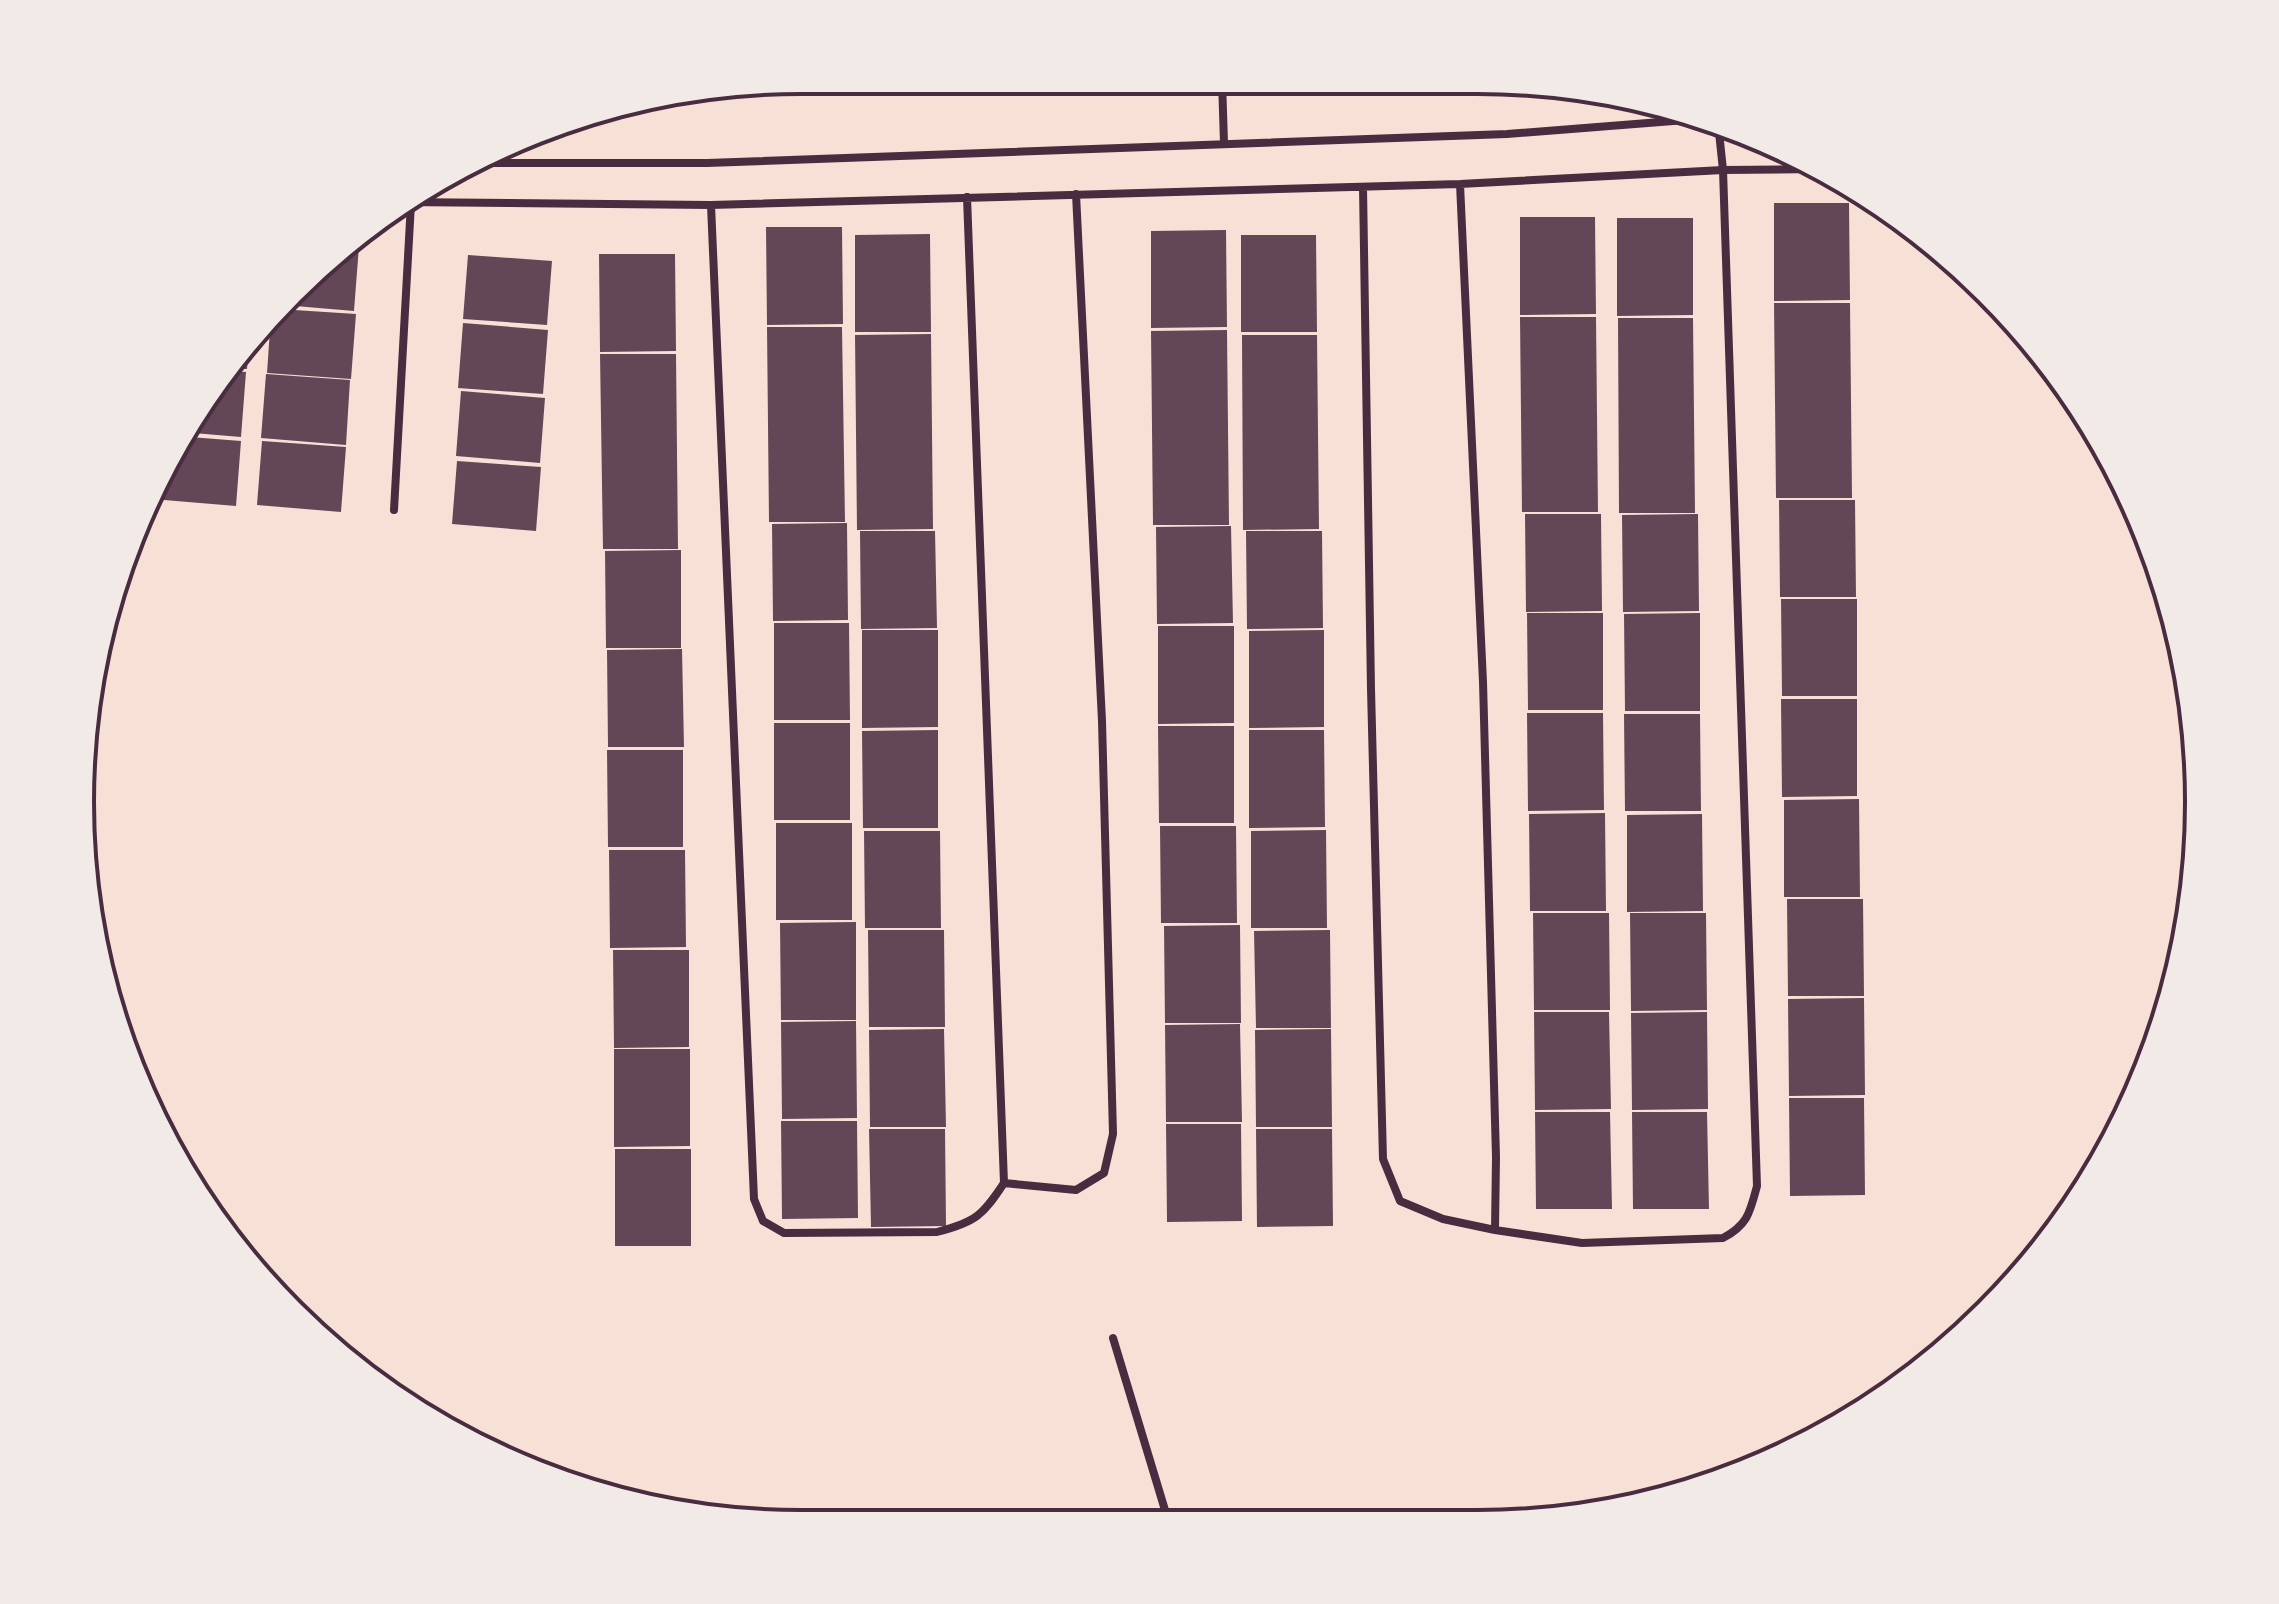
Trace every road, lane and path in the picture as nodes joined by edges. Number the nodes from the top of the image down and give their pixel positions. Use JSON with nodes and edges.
{"nodes":[{"id":1,"x":1222,"y":94,"type":"edge"},
{"id":2,"x":1670,"y":121,"type":"edge"},
{"id":3,"x":1720,"y":137,"type":"edge"},
{"id":4,"x":1224,"y":143,"type":"junction"},
{"id":5,"x":498,"y":163,"type":"edge"},
{"id":6,"x":1794,"y":169,"type":"edge"},
{"id":7,"x":1723,"y":170,"type":"junction"},
{"id":8,"x":1460,"y":184,"type":"junction"},
{"id":9,"x":1363,"y":187,"type":"junction"},
{"id":10,"x":1076,"y":194,"type":"junction"},
{"id":11,"x":967,"y":197,"type":"junction"},
{"id":12,"x":425,"y":203,"type":"edge"},
{"id":13,"x":711,"y":205,"type":"junction"},
{"id":14,"x":410,"y":212,"type":"edge"},
{"id":15,"x":394,"y":510,"type":"dead end"},
{"id":16,"x":1004,"y":1183,"type":"junction"},
{"id":17,"x":1495,"y":1230,"type":"junction"},
{"id":18,"x":1113,"y":1338,"type":"dead end"},
{"id":19,"x":1165,"y":1510,"type":"edge"}],
"edges":[{"from":1,"to":4,"type":"street"},
{"from":2,"to":4,"type":"street"},
{"from":3,"to":7,"type":"street"},
{"from":4,"to":5,"type":"street"},
{"from":6,"to":7,"type":"street"},
{"from":7,"to":8,"type":"street"},
{"from":7,"to":17,"type":"street"},
{"from":8,"to":9,"type":"street"},
{"from":8,"to":17,"type":"street"},
{"from":9,"to":10,"type":"street"},
{"from":9,"to":17,"type":"street"},
{"from":10,"to":11,"type":"street"},
{"from":10,"to":16,"type":"street"},
{"from":11,"to":13,"type":"street"},
{"from":11,"to":16,"type":"street"},
{"from":12,"to":13,"type":"street"},
{"from":13,"to":16,"type":"street"},
{"from":14,"to":15,"type":"street"},
{"from":18,"to":19,"type":"street"}]}
